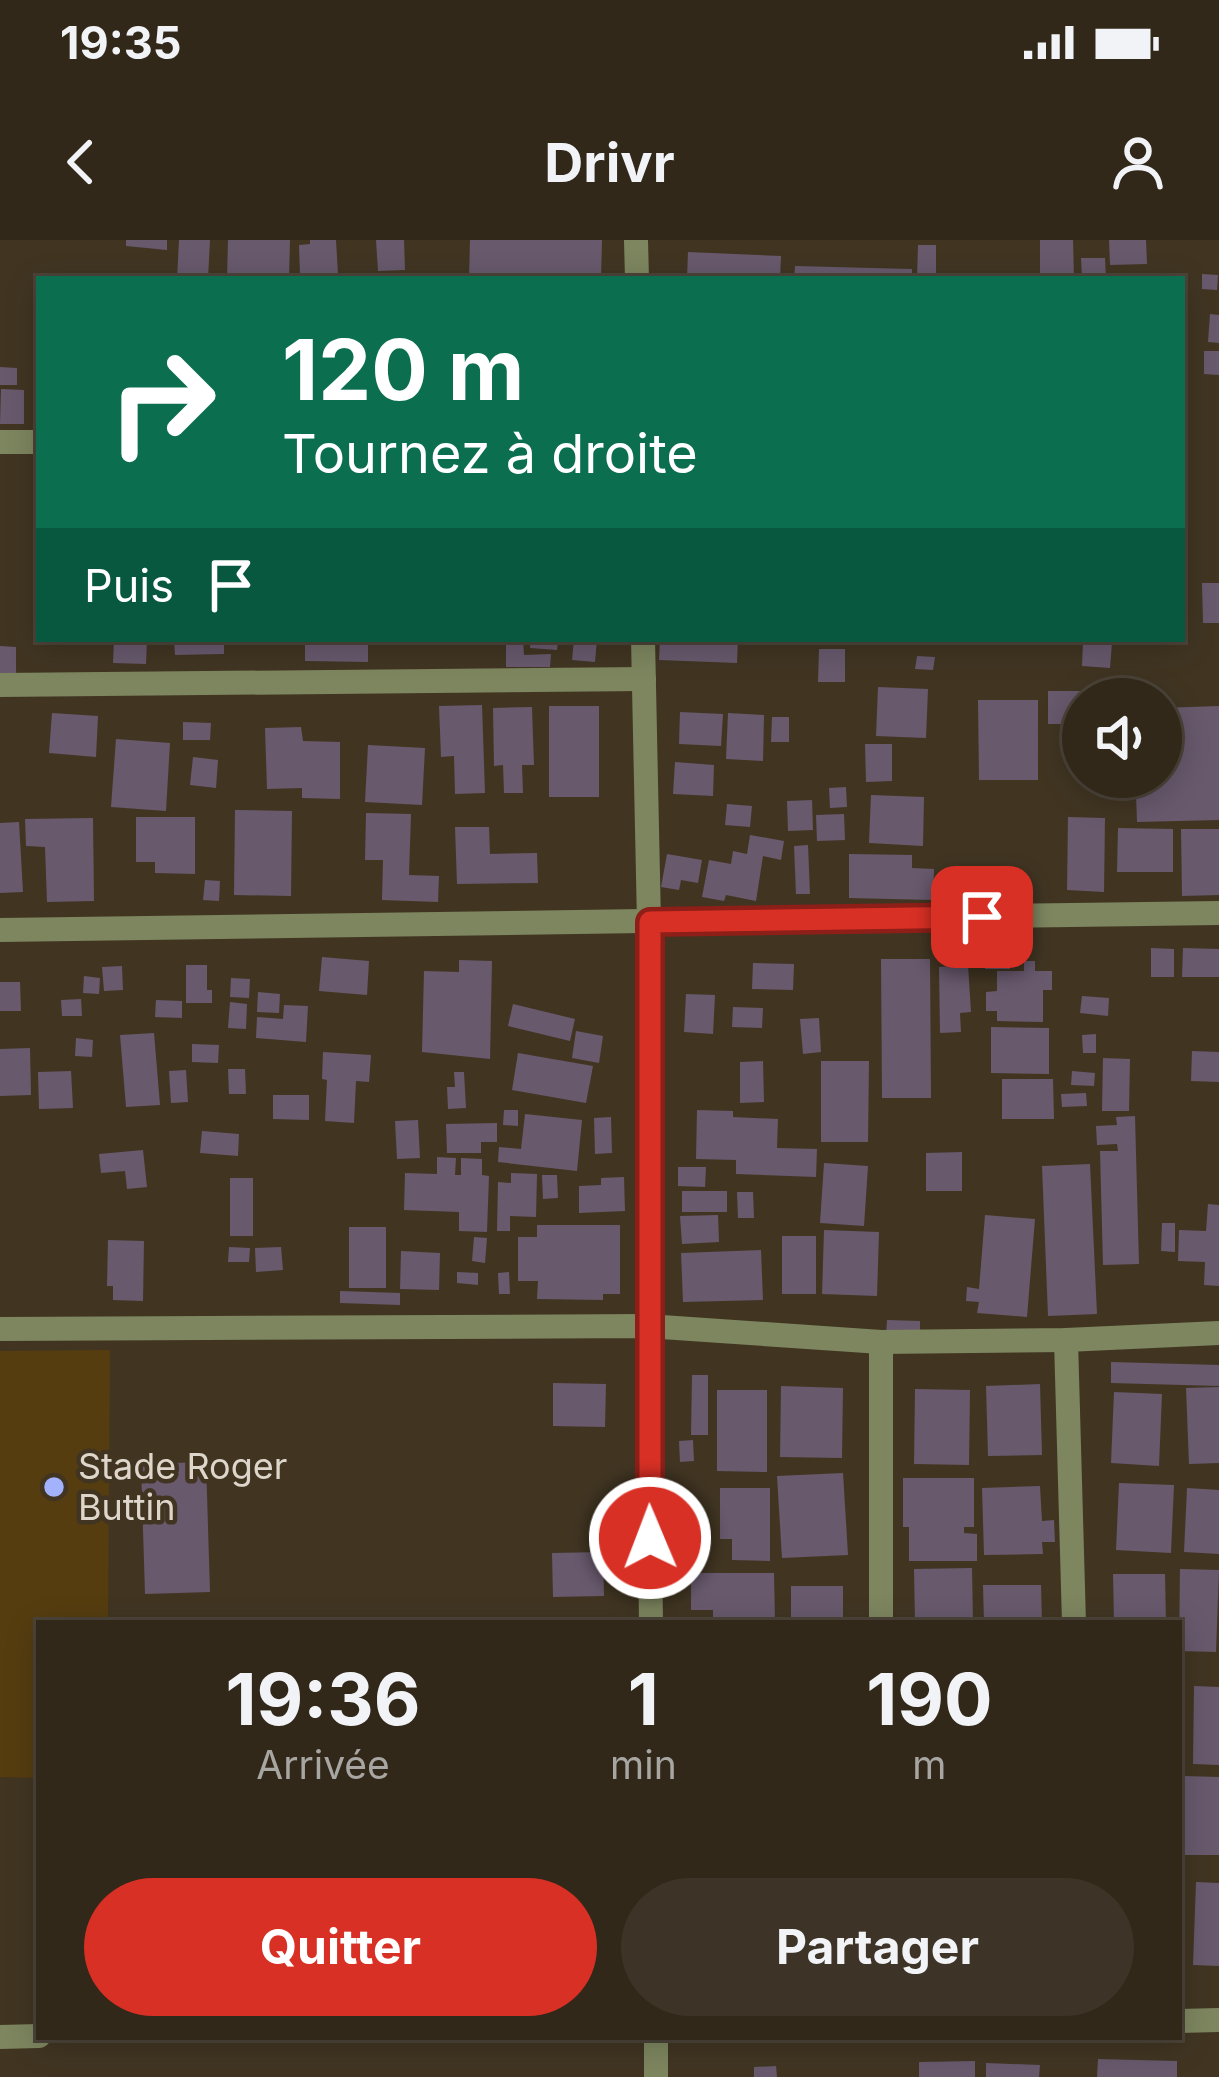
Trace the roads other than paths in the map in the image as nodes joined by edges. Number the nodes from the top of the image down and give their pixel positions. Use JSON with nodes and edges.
{"nodes":[{"id":1,"x":636,"y":240,"type":"edge"},
{"id":2,"x":637,"y":276,"type":"edge"},
{"id":3,"x":0,"y":442,"type":"edge"},
{"id":4,"x":36,"y":442,"type":"edge"},
{"id":5,"x":643,"y":642,"type":"edge"},
{"id":6,"x":644,"y":679,"type":"junction"},
{"id":7,"x":0,"y":685,"type":"edge"},
{"id":8,"x":1219,"y":913,"type":"edge"},
{"id":9,"x":650,"y":922,"type":"junction"},
{"id":10,"x":0,"y":930,"type":"edge"},
{"id":11,"x":647,"y":1326,"type":"junction"},
{"id":12,"x":0,"y":1329,"type":"edge"},
{"id":13,"x":1219,"y":1333,"type":"edge"},
{"id":14,"x":1066,"y":1340,"type":"junction"},
{"id":15,"x":880,"y":1342,"type":"junction"},
{"id":16,"x":651,"y":1620,"type":"edge"},
{"id":17,"x":881,"y":1620,"type":"edge"},
{"id":18,"x":1074,"y":1620,"type":"edge"},
{"id":19,"x":1219,"y":2020,"type":"edge"},
{"id":20,"x":1182,"y":2021,"type":"edge"},
{"id":21,"x":36,"y":2036,"type":"edge"},
{"id":22,"x":0,"y":2037,"type":"edge"},
{"id":23,"x":656,"y":2040,"type":"edge"},
{"id":24,"x":656,"y":2077,"type":"edge"}],
"edges":[{"from":1,"to":2,"type":"street"},
{"from":3,"to":4,"type":"street"},
{"from":5,"to":6,"type":"street"},
{"from":6,"to":7,"type":"street"},
{"from":6,"to":9,"type":"street"},
{"from":8,"to":9,"type":"street"},
{"from":9,"to":10,"type":"street"},
{"from":9,"to":11,"type":"street"},
{"from":11,"to":12,"type":"street"},
{"from":11,"to":15,"type":"street"},
{"from":11,"to":16,"type":"street"},
{"from":13,"to":14,"type":"street"},
{"from":14,"to":15,"type":"street"},
{"from":14,"to":18,"type":"street"},
{"from":15,"to":17,"type":"street"},
{"from":19,"to":20,"type":"street"},
{"from":21,"to":22,"type":"street"},
{"from":23,"to":24,"type":"street"}]}
